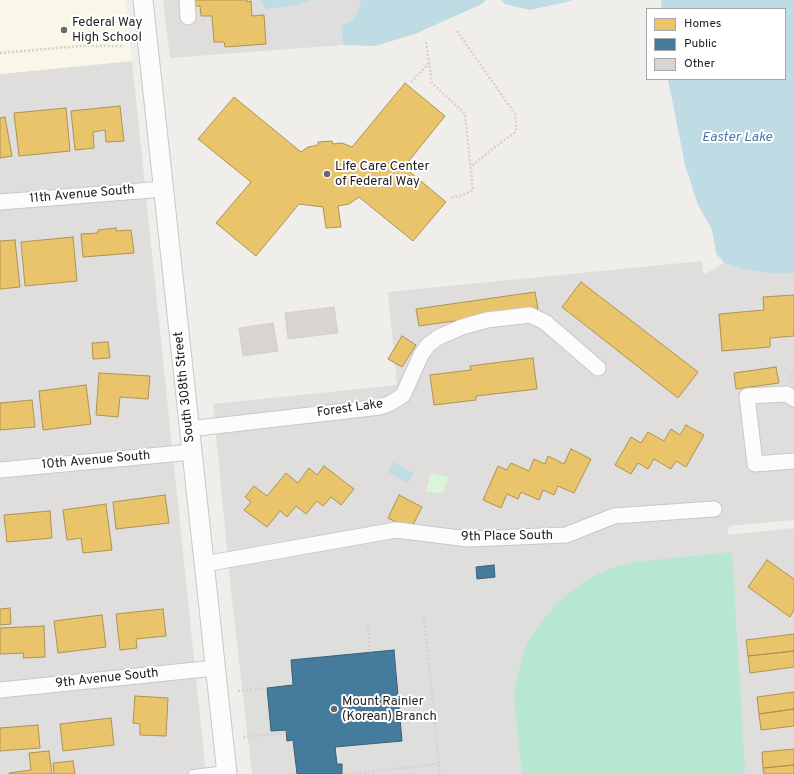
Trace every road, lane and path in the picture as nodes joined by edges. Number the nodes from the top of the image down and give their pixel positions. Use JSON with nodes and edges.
{"nodes":[{"id":1,"x":143,"y":0,"type":"edge"},
{"id":2,"x":187,"y":0,"type":"edge"},
{"id":3,"x":188,"y":17,"type":"dead end"},
{"id":4,"x":456,"y":31,"type":"dead end"},
{"id":5,"x":426,"y":42,"type":"dead end"},
{"id":6,"x":124,"y":46,"type":"dead end"},
{"id":7,"x":0,"y":53,"type":"edge"},
{"id":8,"x":429,"y":63,"type":"junction"},
{"id":9,"x":411,"y":82,"type":"dead end"},
{"id":10,"x":470,"y":168,"type":"junction"},
{"id":11,"x":164,"y":189,"type":"junction"},
{"id":12,"x":450,"y":198,"type":"dead end"},
{"id":13,"x":0,"y":202,"type":"edge"},
{"id":14,"x":598,"y":368,"type":"dead end"},
{"id":15,"x":794,"y":399,"type":"edge"},
{"id":16,"x":189,"y":430,"type":"junction"},
{"id":17,"x":192,"y":452,"type":"junction"},
{"id":18,"x":794,"y":461,"type":"edge"},
{"id":19,"x":0,"y":470,"type":"edge"},
{"id":20,"x":714,"y":509,"type":"dead end"},
{"id":21,"x":204,"y":564,"type":"junction"},
{"id":22,"x":424,"y":618,"type":"dead end"},
{"id":23,"x":368,"y":625,"type":"dead end"},
{"id":24,"x":370,"y":653,"type":"dead end"},
{"id":25,"x":215,"y":668,"type":"junction"},
{"id":26,"x":267,"y":688,"type":"dead end"},
{"id":27,"x":0,"y":690,"type":"edge"},
{"id":28,"x":238,"y":691,"type":"dead end"},
{"id":29,"x":286,"y":733,"type":"dead end"},
{"id":30,"x":243,"y":737,"type":"dead end"},
{"id":31,"x":439,"y":764,"type":"junction"},
{"id":32,"x":226,"y":772,"type":"edge"},
{"id":33,"x":193,"y":774,"type":"edge"},
{"id":34,"x":349,"y":774,"type":"edge"},
{"id":35,"x":440,"y":774,"type":"edge"}],
"edges":[{"from":1,"to":11,"type":"street","name":"South 308th Street"},
{"from":2,"to":3,"type":"street"},
{"from":4,"to":10,"type":"path"},
{"from":5,"to":8,"type":"path"},
{"from":6,"to":7,"type":"path"},
{"from":8,"to":9,"type":"path"},
{"from":8,"to":10,"type":"path"},
{"from":10,"to":12,"type":"path"},
{"from":11,"to":13,"type":"street","name":"11th Avenue South"},
{"from":11,"to":16,"type":"street","name":"South 308th Street"},
{"from":14,"to":16,"type":"street","name":"Forest Lake"},
{"from":15,"to":18,"type":"street"},
{"from":16,"to":17,"type":"street","name":"South 308th Street"},
{"from":17,"to":19,"type":"street","name":"10th Avenue South"},
{"from":17,"to":21,"type":"street","name":"South 308th Street"},
{"from":20,"to":21,"type":"street","name":"9th Place South"},
{"from":21,"to":25,"type":"street","name":"South 308th Street"},
{"from":22,"to":31,"type":"path"},
{"from":23,"to":24,"type":"path"},
{"from":25,"to":27,"type":"street","name":"9th Avenue South"},
{"from":25,"to":32,"type":"street","name":"South 308th Street"},
{"from":26,"to":28,"type":"path"},
{"from":29,"to":30,"type":"path"},
{"from":31,"to":34,"type":"path"},
{"from":31,"to":35,"type":"path"},
{"from":32,"to":33,"type":"lane"}]}
